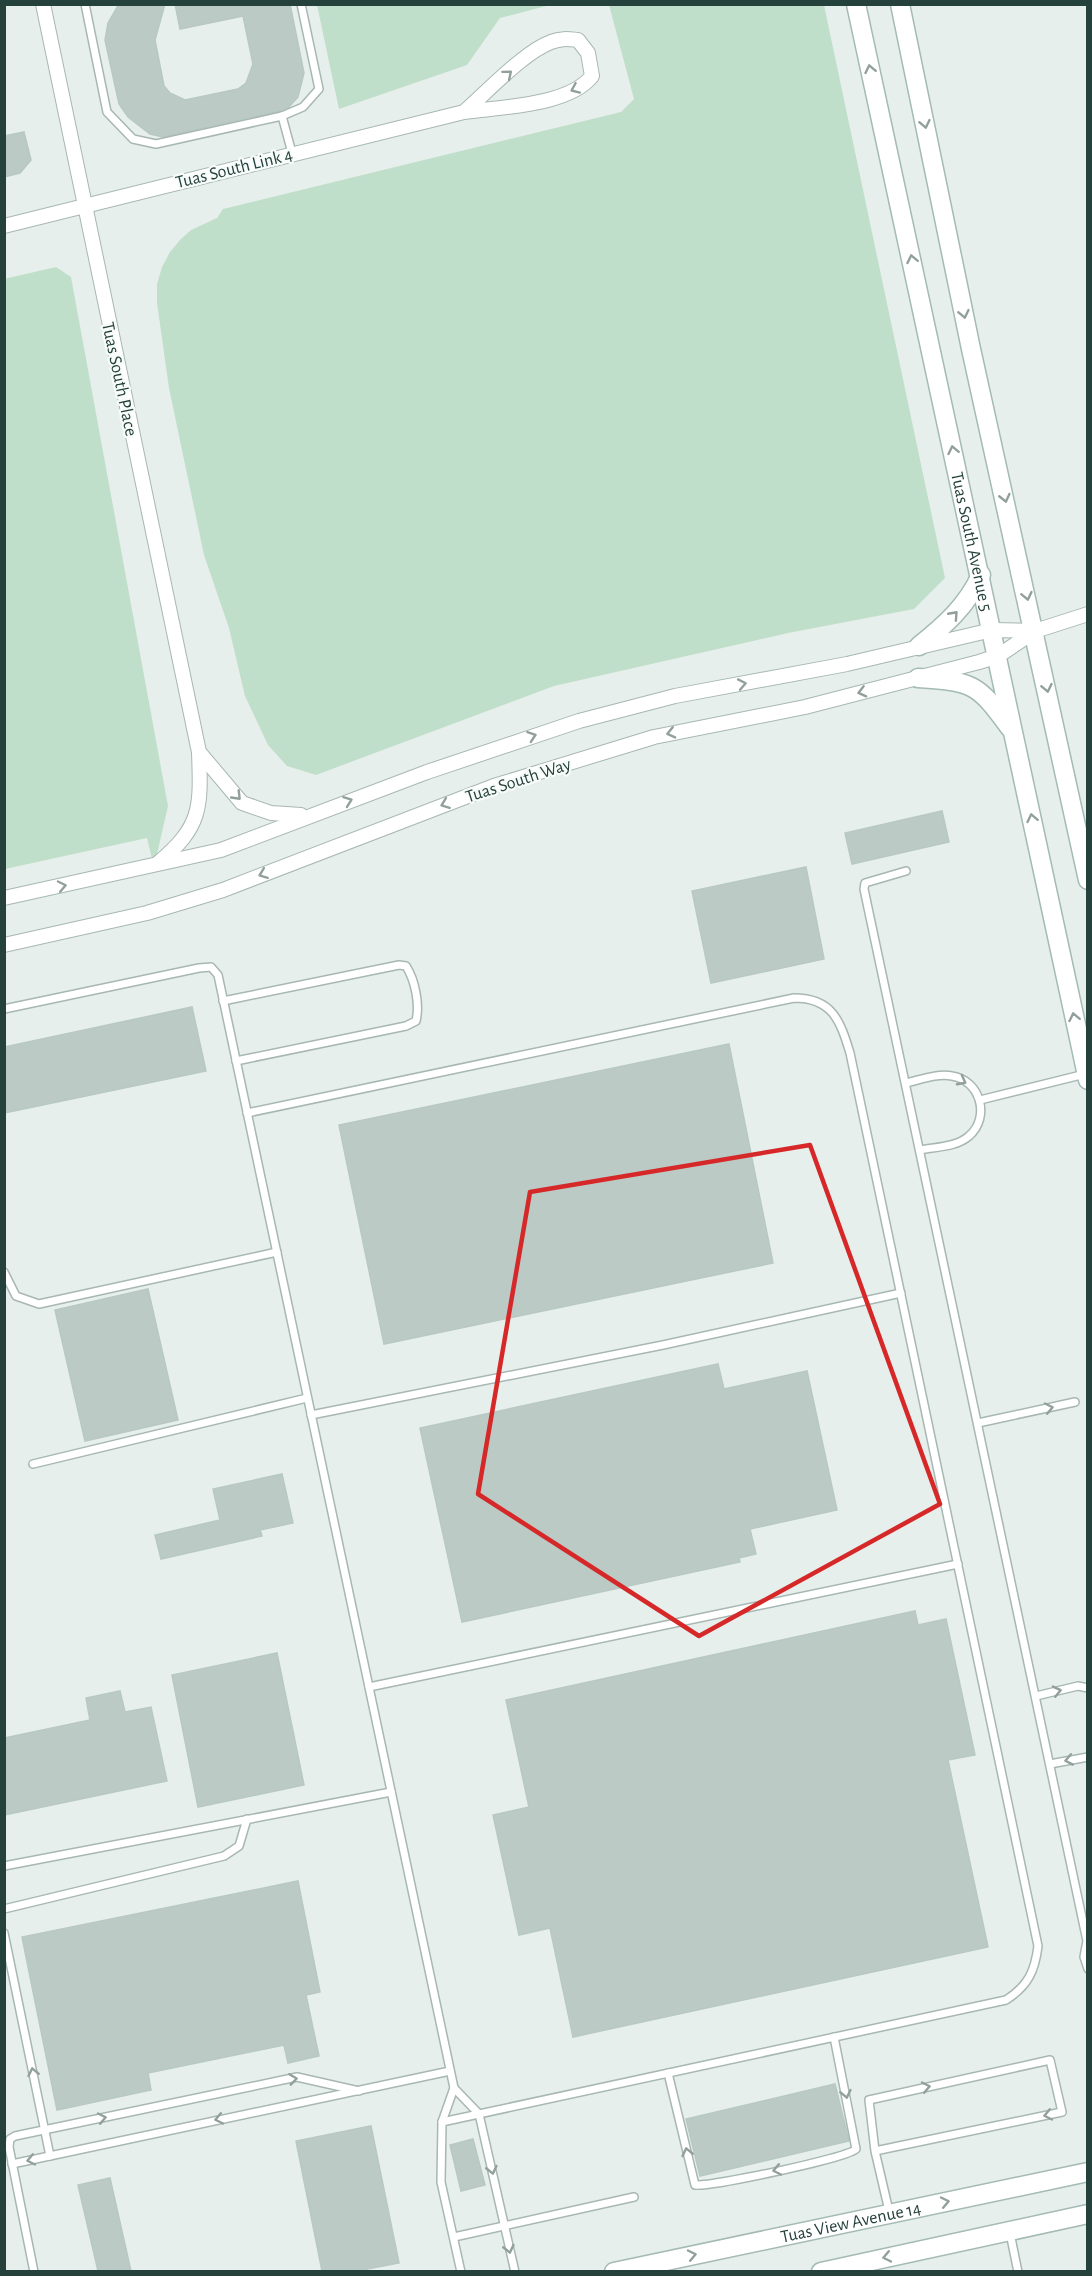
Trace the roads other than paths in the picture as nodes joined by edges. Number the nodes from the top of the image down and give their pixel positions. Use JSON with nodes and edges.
{"nodes":[{"id":1,"x":43,"y":4,"type":"edge"},
{"id":2,"x":85,"y":4,"type":"edge"},
{"id":3,"x":301,"y":4,"type":"edge"},
{"id":4,"x":856,"y":4,"type":"edge"},
{"id":5,"x":900,"y":4,"type":"edge"},
{"id":6,"x":464,"y":112,"type":"junction"},
{"id":7,"x":282,"y":116,"type":"junction"},
{"id":8,"x":292,"y":153,"type":"junction"},
{"id":9,"x":83,"y":206,"type":"junction"},
{"id":10,"x":4,"y":226,"type":"edge"},
{"id":11,"x":981,"y":575,"type":"junction"},
{"id":12,"x":1088,"y":614,"type":"edge"},
{"id":13,"x":992,"y":630,"type":"junction"},
{"id":14,"x":1035,"y":631,"type":"junction"},
{"id":15,"x":918,"y":646,"type":"junction"},
{"id":16,"x":998,"y":656,"type":"junction"},
{"id":17,"x":918,"y":678,"type":"junction"},
{"id":18,"x":1014,"y":734,"type":"junction"},
{"id":19,"x":199,"y":753,"type":"junction"},
{"id":20,"x":308,"y":815,"type":"junction"},
{"id":21,"x":154,"y":867,"type":"junction"},
{"id":22,"x":906,"y":871,"type":"dead end"},
{"id":23,"x":1088,"y":880,"type":"edge"},
{"id":24,"x":4,"y":898,"type":"edge"},
{"id":25,"x":4,"y":945,"type":"edge"},
{"id":26,"x":223,"y":1001,"type":"junction"},
{"id":27,"x":4,"y":1009,"type":"edge"},
{"id":28,"x":236,"y":1061,"type":"junction"},
{"id":29,"x":1087,"y":1077,"type":"edge"},
{"id":30,"x":906,"y":1083,"type":"junction"},
{"id":31,"x":980,"y":1100,"type":"junction"},
{"id":32,"x":247,"y":1113,"type":"junction"},
{"id":33,"x":920,"y":1150,"type":"junction"},
{"id":34,"x":277,"y":1252,"type":"junction"},
{"id":35,"x":4,"y":1272,"type":"edge"},
{"id":36,"x":901,"y":1293,"type":"junction"},
{"id":37,"x":307,"y":1398,"type":"junction"},
{"id":38,"x":1075,"y":1402,"type":"dead end"},
{"id":39,"x":311,"y":1415,"type":"junction"},
{"id":40,"x":978,"y":1423,"type":"junction"},
{"id":41,"x":33,"y":1464,"type":"dead end"},
{"id":42,"x":958,"y":1564,"type":"junction"},
{"id":43,"x":369,"y":1687,"type":"junction"},
{"id":44,"x":1088,"y":1688,"type":"edge"},
{"id":45,"x":1036,"y":1696,"type":"junction"},
{"id":46,"x":1088,"y":1757,"type":"edge"},
{"id":47,"x":1050,"y":1764,"type":"junction"},
{"id":48,"x":391,"y":1792,"type":"junction"},
{"id":49,"x":247,"y":1819,"type":"junction"},
{"id":50,"x":4,"y":1866,"type":"edge"},
{"id":51,"x":4,"y":1909,"type":"edge"},
{"id":52,"x":4,"y":1933,"type":"edge"},
{"id":53,"x":1087,"y":1942,"type":"edge"},
{"id":54,"x":1088,"y":1969,"type":"edge"},
{"id":55,"x":834,"y":2037,"type":"junction"},
{"id":56,"x":450,"y":2071,"type":"junction"},
{"id":57,"x":668,"y":2073,"type":"junction"},
{"id":58,"x":454,"y":2088,"type":"junction"},
{"id":59,"x":359,"y":2091,"type":"junction"},
{"id":60,"x":479,"y":2114,"type":"junction"},
{"id":61,"x":442,"y":2122,"type":"junction"},
{"id":62,"x":45,"y":2130,"type":"junction"},
{"id":63,"x":875,"y":2151,"type":"junction"},
{"id":64,"x":50,"y":2156,"type":"junction"},
{"id":65,"x":12,"y":2164,"type":"junction"},
{"id":66,"x":1088,"y":2172,"type":"edge"},
{"id":67,"x":634,"y":2197,"type":"dead end"},
{"id":68,"x":889,"y":2214,"type":"junction"},
{"id":69,"x":1088,"y":2214,"type":"edge"},
{"id":70,"x":504,"y":2226,"type":"junction"},
{"id":71,"x":1009,"y":2230,"type":"junction"},
{"id":72,"x":454,"y":2237,"type":"junction"},
{"id":73,"x":34,"y":2271,"type":"edge"},
{"id":74,"x":461,"y":2271,"type":"edge"},
{"id":75,"x":514,"y":2271,"type":"edge"},
{"id":76,"x":614,"y":2271,"type":"edge"},
{"id":77,"x":821,"y":2271,"type":"edge"},
{"id":78,"x":1018,"y":2271,"type":"edge"}],
"edges":[{"from":1,"to":9,"type":"street","name":"Tuas South Place"},
{"from":2,"to":7,"type":"lane"},
{"from":3,"to":7,"type":"lane"},
{"from":11,"to":4,"type":"street","name":"Tuas South Avenue 5","one_way":true},
{"from":5,"to":14,"type":"street","one_way":true},
{"from":6,"to":6,"type":"street","name":"Tuas South Link 4","one_way":true},
{"from":6,"to":8,"type":"street","name":"Tuas South Link 4"},
{"from":7,"to":8,"type":"lane"},
{"from":8,"to":9,"type":"street","name":"Tuas South Link 4"},
{"from":9,"to":10,"type":"street","name":"Tuas South Link 4"},
{"from":9,"to":19,"type":"street","name":"Tuas South Place"},
{"from":11,"to":13,"type":"street","name":"Tuas South Avenue 5"},
{"from":15,"to":11,"type":"street","one_way":true},
{"from":12,"to":14,"type":"street","name":"Tuas South Way"},
{"from":13,"to":14,"type":"street","name":"Tuas South Way"},
{"from":13,"to":15,"type":"street","name":"Tuas South Way"},
{"from":13,"to":16,"type":"street","name":"Tuas South Avenue 5"},
{"from":14,"to":16,"type":"street","name":"Tuas South Way"},
{"from":14,"to":23,"type":"street","one_way":true},
{"from":20,"to":15,"type":"street","name":"Tuas South Way","one_way":true},
{"from":16,"to":17,"type":"street","name":"Tuas South Way"},
{"from":16,"to":18,"type":"street","name":"Tuas South Avenue 5"},
{"from":17,"to":18,"type":"street"},
{"from":17,"to":25,"type":"street","name":"Tuas South Way","one_way":true},
{"from":29,"to":18,"type":"street","name":"Tuas South Avenue 5","one_way":true},
{"from":19,"to":20,"type":"street","name":"Tuas South Place","one_way":true},
{"from":19,"to":21,"type":"street","name":"Tuas South Place"},
{"from":20,"to":21,"type":"street","name":"Tuas South Way"},
{"from":24,"to":21,"type":"street","name":"Tuas South Way","one_way":true},
{"from":22,"to":30,"type":"lane"},
{"from":26,"to":27,"type":"lane"},
{"from":26,"to":28,"type":"lane"},
{"from":26,"to":28,"type":"lane"},
{"from":28,"to":32,"type":"lane"},
{"from":29,"to":31,"type":"lane"},
{"from":30,"to":31,"type":"lane","one_way":true},
{"from":30,"to":33,"type":"lane"},
{"from":31,"to":33,"type":"lane"},
{"from":32,"to":34,"type":"lane"},
{"from":32,"to":36,"type":"lane"},
{"from":33,"to":40,"type":"lane"},
{"from":34,"to":35,"type":"lane"},
{"from":34,"to":37,"type":"lane"},
{"from":36,"to":39,"type":"lane"},
{"from":36,"to":42,"type":"lane"},
{"from":37,"to":39,"type":"lane"},
{"from":37,"to":41,"type":"lane"},
{"from":40,"to":38,"type":"lane","one_way":true},
{"from":39,"to":43,"type":"lane"},
{"from":40,"to":45,"type":"lane"},
{"from":42,"to":43,"type":"lane"},
{"from":42,"to":55,"type":"lane"},
{"from":43,"to":48,"type":"lane"},
{"from":45,"to":44,"type":"lane","one_way":true},
{"from":45,"to":47,"type":"lane"},
{"from":46,"to":47,"type":"lane","one_way":true},
{"from":47,"to":53,"type":"lane"},
{"from":48,"to":49,"type":"lane"},
{"from":48,"to":56,"type":"lane"},
{"from":49,"to":50,"type":"lane"},
{"from":49,"to":51,"type":"lane"},
{"from":62,"to":52,"type":"lane","one_way":true},
{"from":53,"to":54,"type":"lane"},
{"from":55,"to":57,"type":"lane"},
{"from":55,"to":57,"type":"lane","one_way":true},
{"from":56,"to":58,"type":"lane"},
{"from":56,"to":59,"type":"lane"},
{"from":57,"to":60,"type":"lane"},
{"from":58,"to":60,"type":"lane"},
{"from":58,"to":61,"type":"lane"},
{"from":62,"to":59,"type":"lane","one_way":true},
{"from":59,"to":64,"type":"lane","one_way":true},
{"from":60,"to":61,"type":"lane"},
{"from":60,"to":70,"type":"lane","one_way":true},
{"from":61,"to":72,"type":"lane"},
{"from":62,"to":64,"type":"lane"},
{"from":62,"to":65,"type":"lane"},
{"from":63,"to":63,"type":"lane","one_way":true},
{"from":63,"to":68,"type":"lane"},
{"from":64,"to":65,"type":"lane","one_way":true},
{"from":65,"to":73,"type":"lane"},
{"from":68,"to":66,"type":"street","name":"Tuas View Avenue 14","one_way":true},
{"from":67,"to":70,"type":"lane"},
{"from":76,"to":68,"type":"street","name":"Tuas View Avenue 14","one_way":true},
{"from":69,"to":71,"type":"street"},
{"from":70,"to":72,"type":"lane"},
{"from":70,"to":75,"type":"lane","one_way":true},
{"from":71,"to":77,"type":"street","one_way":true},
{"from":71,"to":78,"type":"lane"},
{"from":72,"to":74,"type":"lane"}]}
